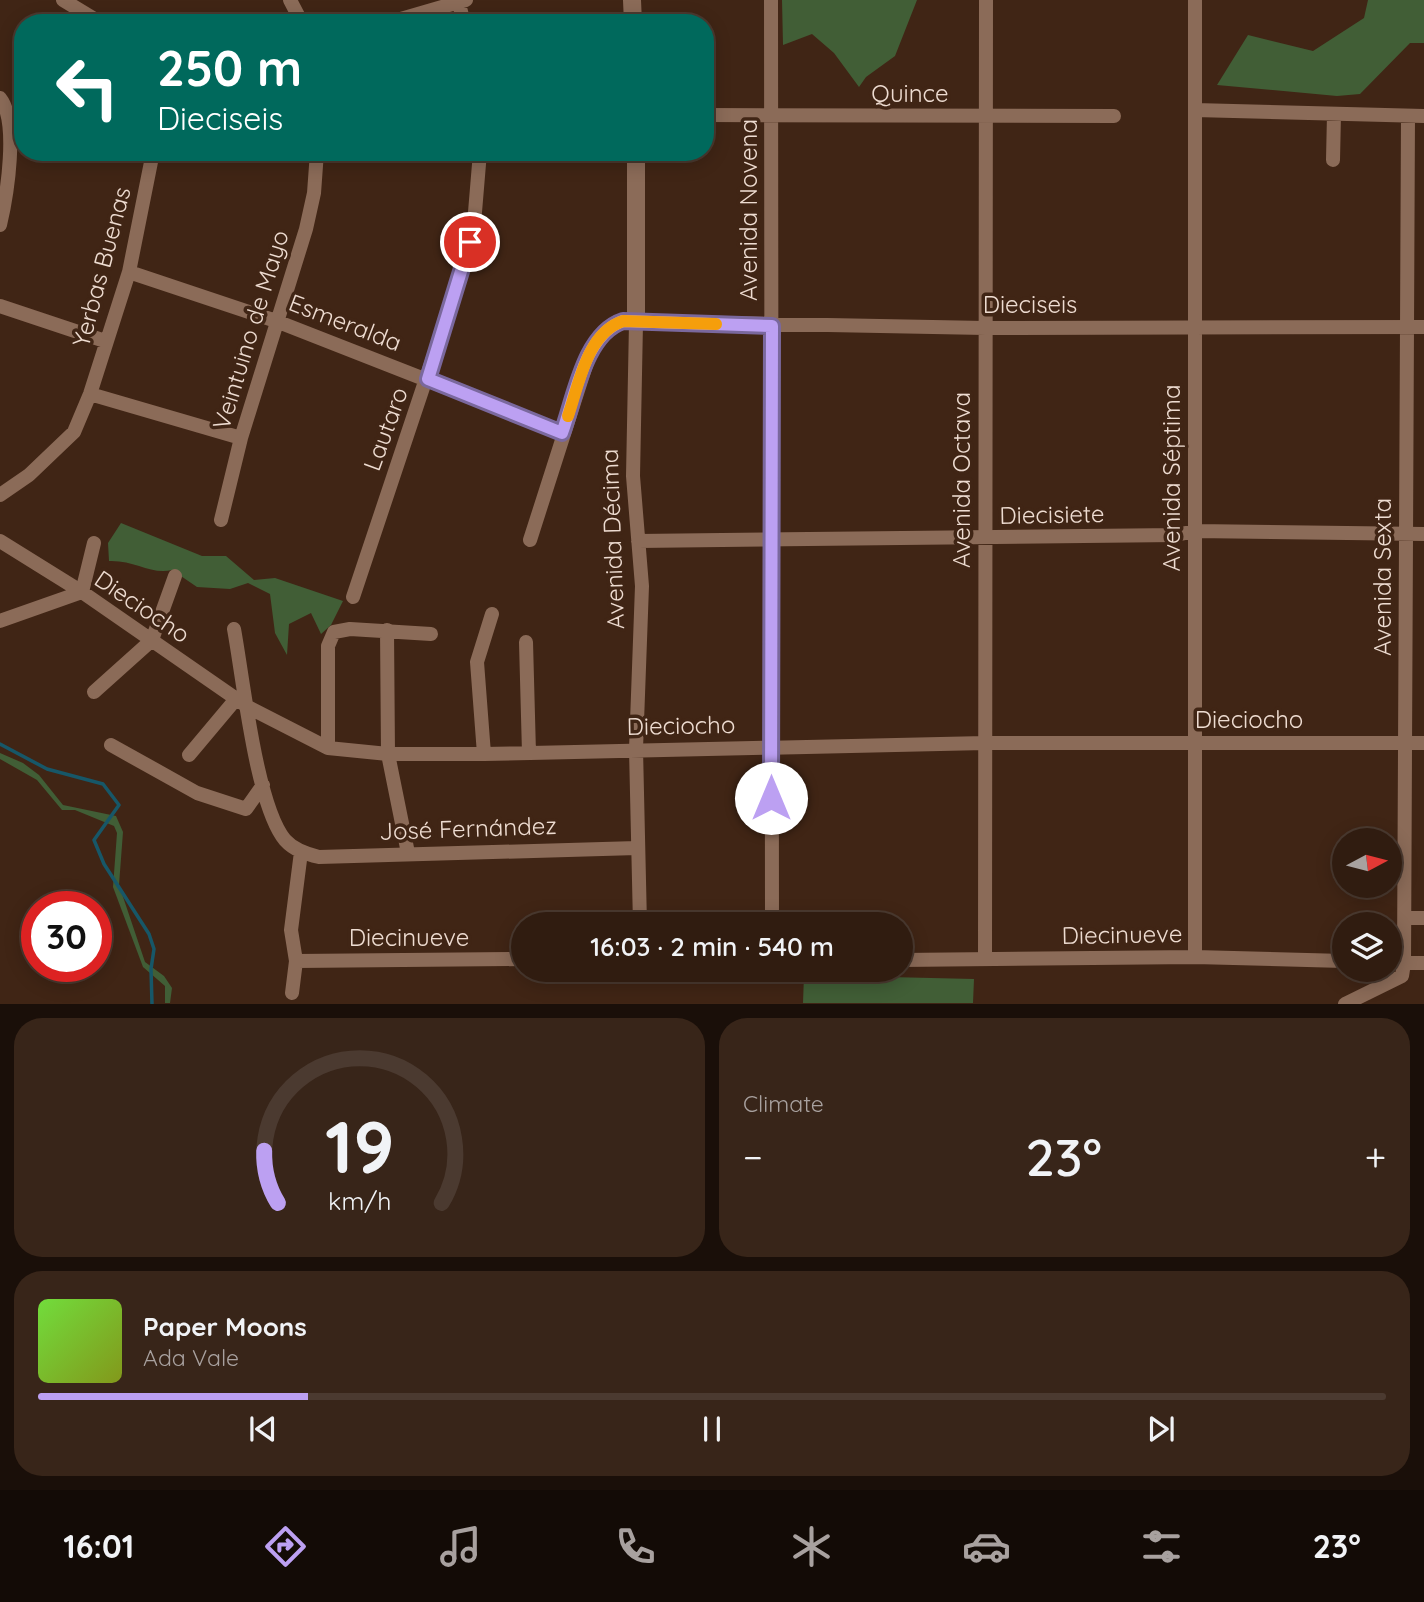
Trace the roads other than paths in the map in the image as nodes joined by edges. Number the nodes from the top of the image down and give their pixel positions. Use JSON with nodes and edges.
{"nodes":[{"id":1,"x":63,"y":0,"type":"edge"},
{"id":2,"x":771,"y":0,"type":"edge"},
{"id":3,"x":986,"y":0,"type":"edge"},
{"id":4,"x":1195,"y":0,"type":"edge"},
{"id":5,"x":460,"y":1,"type":"edge"},
{"id":6,"x":86,"y":14,"type":"edge"},
{"id":7,"x":417,"y":14,"type":"edge"},
{"id":8,"x":0,"y":98,"type":"edge"},
{"id":9,"x":1195,"y":110,"type":"junction"},
{"id":10,"x":714,"y":114,"type":"edge"},
{"id":11,"x":1334,"y":114,"type":"junction"},
{"id":12,"x":772,"y":116,"type":"junction"},
{"id":13,"x":1114,"y":116,"type":"dead end"},
{"id":14,"x":1408,"y":116,"type":"junction"},
{"id":15,"x":1424,"y":116,"type":"edge"},
{"id":16,"x":986,"y":117,"type":"junction"},
{"id":17,"x":1333,"y":160,"type":"dead end"},
{"id":18,"x":151,"y":161,"type":"edge"},
{"id":19,"x":316,"y":161,"type":"edge"},
{"id":20,"x":479,"y":161,"type":"edge"},
{"id":21,"x":636,"y":161,"type":"edge"},
{"id":22,"x":4,"y":162,"type":"edge"},
{"id":23,"x":0,"y":225,"type":"edge"},
{"id":24,"x":129,"y":272,"type":"junction"},
{"id":25,"x":0,"y":306,"type":"edge"},
{"id":26,"x":276,"y":321,"type":"junction"},
{"id":27,"x":636,"y":323,"type":"junction"},
{"id":28,"x":772,"y":326,"type":"junction"},
{"id":29,"x":1195,"y":327,"type":"junction"},
{"id":30,"x":1407,"y":327,"type":"junction"},
{"id":31,"x":1424,"y":327,"type":"edge"},
{"id":32,"x":985,"y":328,"type":"junction"},
{"id":33,"x":105,"y":341,"type":"junction"},
{"id":34,"x":428,"y":379,"type":"junction"},
{"id":35,"x":90,"y":394,"type":"junction"},
{"id":36,"x":562,"y":433,"type":"junction"},
{"id":37,"x":241,"y":438,"type":"junction"},
{"id":38,"x":0,"y":495,"type":"edge"},
{"id":39,"x":221,"y":520,"type":"dead end"},
{"id":40,"x":1195,"y":531,"type":"junction"},
{"id":41,"x":1406,"y":533,"type":"junction"},
{"id":42,"x":1424,"y":534,"type":"edge"},
{"id":43,"x":771,"y":539,"type":"junction"},
{"id":44,"x":985,"y":539,"type":"junction"},
{"id":45,"x":530,"y":540,"type":"dead end"},
{"id":46,"x":0,"y":541,"type":"edge"},
{"id":47,"x":638,"y":541,"type":"junction"},
{"id":48,"x":94,"y":543,"type":"dead end"},
{"id":49,"x":175,"y":576,"type":"dead end"},
{"id":50,"x":82,"y":592,"type":"junction"},
{"id":51,"x":353,"y":597,"type":"dead end"},
{"id":52,"x":492,"y":614,"type":"dead end"},
{"id":53,"x":0,"y":621,"type":"edge"},
{"id":54,"x":234,"y":629,"type":"dead end"},
{"id":55,"x":387,"y":630,"type":"junction"},
{"id":56,"x":431,"y":634,"type":"dead end"},
{"id":57,"x":152,"y":640,"type":"junction"},
{"id":58,"x":526,"y":642,"type":"dead end"},
{"id":59,"x":94,"y":692,"type":"dead end"},
{"id":60,"x":242,"y":703,"type":"junction"},
{"id":61,"x":985,"y":743,"type":"junction"},
{"id":62,"x":1195,"y":743,"type":"junction"},
{"id":63,"x":1405,"y":743,"type":"junction"},
{"id":64,"x":1424,"y":743,"type":"edge"},
{"id":65,"x":111,"y":745,"type":"dead end"},
{"id":66,"x":771,"y":747,"type":"junction"},
{"id":67,"x":328,"y":748,"type":"junction"},
{"id":68,"x":636,"y":749,"type":"junction"},
{"id":69,"x":529,"y":753,"type":"junction"},
{"id":70,"x":388,"y":754,"type":"junction"},
{"id":71,"x":484,"y":754,"type":"junction"},
{"id":72,"x":189,"y":755,"type":"dead end"},
{"id":73,"x":263,"y":785,"type":"junction"},
{"id":74,"x":637,"y":848,"type":"junction"},
{"id":75,"x":301,"y":852,"type":"junction"},
{"id":76,"x":408,"y":853,"type":"junction"},
{"id":77,"x":640,"y":912,"type":"edge"},
{"id":78,"x":772,"y":912,"type":"edge"},
{"id":79,"x":1405,"y":918,"type":"junction"},
{"id":80,"x":1424,"y":918,"type":"edge"},
{"id":81,"x":1402,"y":935,"type":"edge"},
{"id":82,"x":1195,"y":957,"type":"junction"},
{"id":83,"x":511,"y":959,"type":"edge"},
{"id":84,"x":985,"y":959,"type":"junction"},
{"id":85,"x":913,"y":960,"type":"edge"},
{"id":86,"x":296,"y":961,"type":"junction"},
{"id":87,"x":1332,"y":961,"type":"edge"},
{"id":88,"x":1402,"y":963,"type":"edge"},
{"id":89,"x":1424,"y":963,"type":"edge"},
{"id":90,"x":1389,"y":982,"type":"edge"},
{"id":91,"x":292,"y":993,"type":"dead end"},
{"id":92,"x":1345,"y":1003,"type":"edge"}],
"edges":[{"from":1,"to":6,"type":"street"},
{"from":2,"to":12,"type":"street","name":"Avenida Novena"},
{"from":3,"to":16,"type":"street","name":"Avenida Octava"},
{"from":4,"to":9,"type":"street","name":"Avenida Séptima"},
{"from":5,"to":7,"type":"street"},
{"from":8,"to":22,"type":"street"},
{"from":9,"to":11,"type":"street"},
{"from":9,"to":29,"type":"street","name":"Avenida Séptima"},
{"from":10,"to":12,"type":"street","name":"Quince"},
{"from":11,"to":14,"type":"street"},
{"from":11,"to":17,"type":"street"},
{"from":12,"to":16,"type":"street","name":"Quince"},
{"from":12,"to":28,"type":"street","name":"Avenida Novena"},
{"from":13,"to":16,"type":"street","name":"Quince"},
{"from":14,"to":15,"type":"street"},
{"from":14,"to":30,"type":"street","name":"Avenida Sexta"},
{"from":16,"to":32,"type":"street","name":"Avenida Octava"},
{"from":18,"to":24,"type":"street","name":"Yerbas Buenas"},
{"from":19,"to":26,"type":"street","name":"Veintuino de Mayo"},
{"from":20,"to":34,"type":"street","name":"Lautaro"},
{"from":21,"to":27,"type":"street","name":"Avenida Décima"},
{"from":22,"to":23,"type":"street"},
{"from":24,"to":26,"type":"street","name":"Esmeralda"},
{"from":24,"to":33,"type":"street","name":"Yerbas Buenas"},
{"from":25,"to":33,"type":"street"},
{"from":26,"to":34,"type":"street","name":"Esmeralda"},
{"from":26,"to":37,"type":"street","name":"Veintuino de Mayo"},
{"from":27,"to":28,"type":"street","name":"Dieciseis"},
{"from":27,"to":36,"type":"street"},
{"from":27,"to":47,"type":"street","name":"Avenida Décima"},
{"from":28,"to":32,"type":"street","name":"Dieciseis"},
{"from":28,"to":43,"type":"street","name":"Avenida Novena"},
{"from":29,"to":30,"type":"street","name":"Dieciseis"},
{"from":29,"to":32,"type":"street","name":"Dieciseis"},
{"from":29,"to":40,"type":"street","name":"Avenida Séptima"},
{"from":30,"to":31,"type":"street","name":"Dieciseis"},
{"from":30,"to":41,"type":"street","name":"Avenida Sexta"},
{"from":32,"to":44,"type":"street","name":"Avenida Octava"},
{"from":33,"to":35,"type":"street","name":"Yerbas Buenas"},
{"from":34,"to":36,"type":"street","name":"Esmeralda"},
{"from":34,"to":51,"type":"street","name":"Lautaro"},
{"from":35,"to":37,"type":"street"},
{"from":35,"to":38,"type":"street","name":"Yerbas Buenas"},
{"from":36,"to":45,"type":"street"},
{"from":37,"to":39,"type":"street","name":"Veintuino de Mayo"},
{"from":40,"to":41,"type":"street","name":"Diecisiete"},
{"from":40,"to":44,"type":"street","name":"Diecisiete"},
{"from":40,"to":62,"type":"street","name":"Avenida Séptima"},
{"from":41,"to":42,"type":"street","name":"Diecisiete"},
{"from":41,"to":63,"type":"street","name":"Avenida Sexta"},
{"from":43,"to":44,"type":"street","name":"Diecisiete"},
{"from":43,"to":47,"type":"street","name":"Diecisiete"},
{"from":43,"to":66,"type":"street","name":"Avenida Novena"},
{"from":44,"to":61,"type":"street","name":"Avenida Octava"},
{"from":46,"to":50,"type":"street","name":"Dieciocho"},
{"from":47,"to":68,"type":"street","name":"Avenida Décima"},
{"from":48,"to":50,"type":"street"},
{"from":49,"to":57,"type":"street"},
{"from":50,"to":53,"type":"street"},
{"from":50,"to":57,"type":"street","name":"Dieciocho"},
{"from":52,"to":71,"type":"street"},
{"from":54,"to":60,"type":"street"},
{"from":55,"to":56,"type":"street"},
{"from":55,"to":67,"type":"street"},
{"from":55,"to":70,"type":"street"},
{"from":57,"to":59,"type":"street"},
{"from":57,"to":60,"type":"street","name":"Dieciocho"},
{"from":58,"to":69,"type":"street"},
{"from":60,"to":67,"type":"street","name":"Dieciocho"},
{"from":60,"to":72,"type":"street"},
{"from":60,"to":73,"type":"street"},
{"from":61,"to":62,"type":"street","name":"Dieciocho"},
{"from":61,"to":66,"type":"street","name":"Dieciocho"},
{"from":61,"to":84,"type":"street","name":"Avenida Octava"},
{"from":62,"to":63,"type":"street","name":"Dieciocho"},
{"from":62,"to":82,"type":"street","name":"Avenida Séptima"},
{"from":63,"to":64,"type":"street","name":"Dieciocho"},
{"from":63,"to":79,"type":"street","name":"Avenida Sexta"},
{"from":65,"to":73,"type":"street"},
{"from":66,"to":68,"type":"street","name":"Dieciocho"},
{"from":66,"to":78,"type":"street","name":"Avenida Novena"},
{"from":67,"to":70,"type":"street","name":"Dieciocho"},
{"from":68,"to":69,"type":"street","name":"Dieciocho"},
{"from":68,"to":74,"type":"street","name":"Avenida Décima"},
{"from":69,"to":71,"type":"street","name":"Dieciocho"},
{"from":70,"to":71,"type":"street","name":"Dieciocho"},
{"from":70,"to":76,"type":"street"},
{"from":73,"to":75,"type":"street"},
{"from":74,"to":76,"type":"street","name":"José Fernández"},
{"from":74,"to":77,"type":"street","name":"Avenida Décima"},
{"from":75,"to":76,"type":"street","name":"José Fernández"},
{"from":75,"to":86,"type":"street"},
{"from":79,"to":80,"type":"street"},
{"from":79,"to":81,"type":"street","name":"Avenida Sexta"},
{"from":82,"to":84,"type":"street","name":"Diecinueve"},
{"from":82,"to":87,"type":"street","name":"Diecinueve"},
{"from":83,"to":86,"type":"street","name":"Diecinueve"},
{"from":84,"to":85,"type":"street","name":"Diecinueve"},
{"from":86,"to":91,"type":"street"},
{"from":88,"to":89,"type":"street"},
{"from":90,"to":92,"type":"street"}]}
